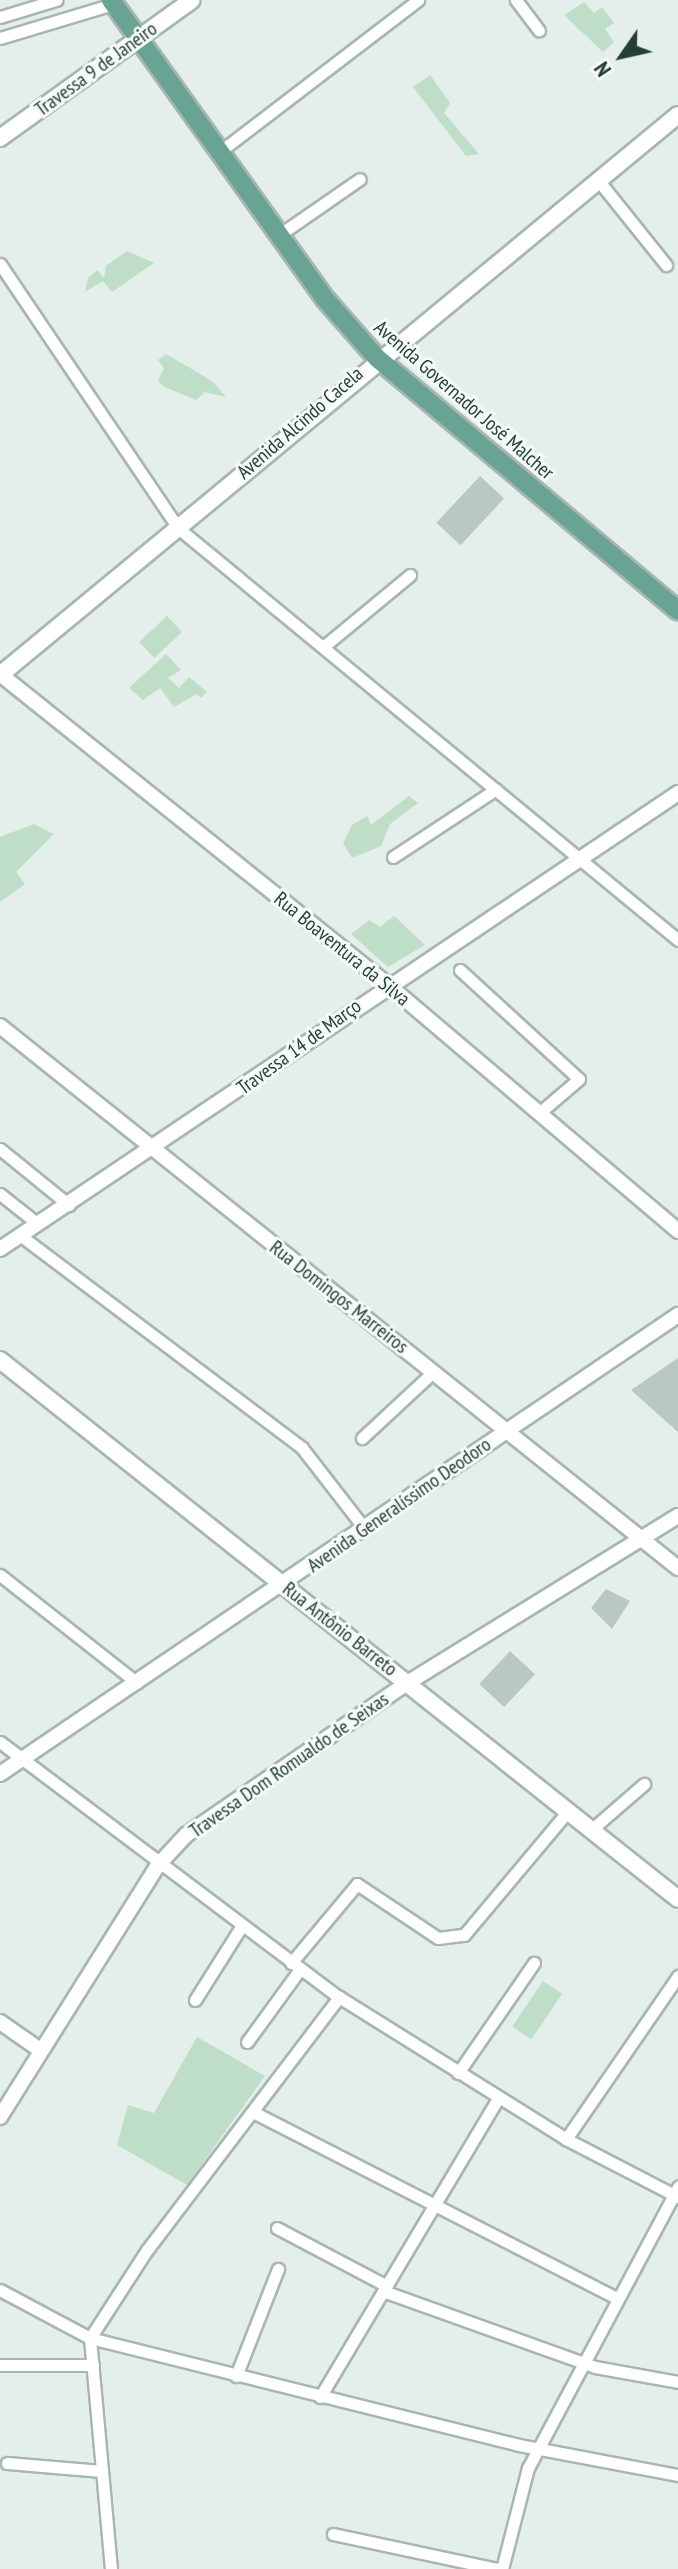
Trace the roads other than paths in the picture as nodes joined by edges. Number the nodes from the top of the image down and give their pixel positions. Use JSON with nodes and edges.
{"nodes":[{"id":1,"x":56,"y":0,"type":"edge"},
{"id":2,"x":192,"y":0,"type":"edge"},
{"id":3,"x":418,"y":0,"type":"edge"},
{"id":4,"x":516,"y":0,"type":"edge"},
{"id":5,"x":112,"y":2,"type":"edge"},
{"id":6,"x":0,"y":17,"type":"edge"},
{"id":7,"x":539,"y":30,"type":"dead end"},
{"id":8,"x":0,"y":38,"type":"edge"},
{"id":9,"x":136,"y":40,"type":"junction"},
{"id":10,"x":678,"y":115,"type":"edge"},
{"id":11,"x":0,"y":138,"type":"edge"},
{"id":12,"x":218,"y":153,"type":"junction"},
{"id":13,"x":360,"y":179,"type":"dead end"},
{"id":14,"x":598,"y":180,"type":"junction"},
{"id":15,"x":279,"y":235,"type":"junction"},
{"id":16,"x":0,"y":264,"type":"edge"},
{"id":17,"x":666,"y":265,"type":"dead end"},
{"id":18,"x":377,"y":358,"type":"junction"},
{"id":19,"x":178,"y":528,"type":"junction"},
{"id":20,"x":410,"y":575,"type":"dead end"},
{"id":21,"x":678,"y":611,"type":"edge"},
{"id":22,"x":323,"y":647,"type":"junction"},
{"id":23,"x":0,"y":674,"type":"edge"},
{"id":24,"x":496,"y":789,"type":"junction"},
{"id":25,"x":678,"y":793,"type":"edge"},
{"id":26,"x":578,"y":855,"type":"junction"},
{"id":27,"x":393,"y":857,"type":"dead end"},
{"id":28,"x":678,"y":940,"type":"edge"},
{"id":29,"x":460,"y":970,"type":"dead end"},
{"id":30,"x":387,"y":984,"type":"junction"},
{"id":31,"x":0,"y":1026,"type":"edge"},
{"id":32,"x":539,"y":1113,"type":"junction"},
{"id":33,"x":0,"y":1149,"type":"edge"},
{"id":34,"x":153,"y":1151,"type":"junction"},
{"id":35,"x":0,"y":1194,"type":"edge"},
{"id":36,"x":69,"y":1205,"type":"junction"},
{"id":37,"x":38,"y":1224,"type":"junction"},
{"id":38,"x":678,"y":1231,"type":"edge"},
{"id":39,"x":21,"y":1236,"type":"junction"},
{"id":40,"x":0,"y":1249,"type":"edge"},
{"id":41,"x":678,"y":1315,"type":"edge"},
{"id":42,"x":0,"y":1360,"type":"edge"},
{"id":43,"x":433,"y":1372,"type":"junction"},
{"id":44,"x":507,"y":1430,"type":"junction"},
{"id":45,"x":362,"y":1438,"type":"dead end"},
{"id":46,"x":678,"y":1516,"type":"edge"},
{"id":47,"x":364,"y":1528,"type":"junction"},
{"id":48,"x":643,"y":1539,"type":"junction"},
{"id":49,"x":678,"y":1568,"type":"edge"},
{"id":50,"x":0,"y":1575,"type":"edge"},
{"id":51,"x":284,"y":1586,"type":"junction"},
{"id":52,"x":409,"y":1682,"type":"junction"},
{"id":53,"x":137,"y":1683,"type":"junction"},
{"id":54,"x":0,"y":1742,"type":"edge"},
{"id":55,"x":22,"y":1760,"type":"junction"},
{"id":56,"x":0,"y":1774,"type":"edge"},
{"id":57,"x":644,"y":1784,"type":"dead end"},
{"id":58,"x":569,"y":1810,"type":"junction"},
{"id":59,"x":592,"y":1829,"type":"junction"},
{"id":60,"x":159,"y":1864,"type":"junction"},
{"id":61,"x":678,"y":1899,"type":"edge"},
{"id":62,"x":241,"y":1927,"type":"junction"},
{"id":63,"x":534,"y":1963,"type":"dead end"},
{"id":64,"x":295,"y":1966,"type":"junction"},
{"id":65,"x":678,"y":1976,"type":"edge"},
{"id":66,"x":339,"y":1997,"type":"junction"},
{"id":67,"x":195,"y":2000,"type":"dead end"},
{"id":68,"x":0,"y":2022,"type":"edge"},
{"id":69,"x":247,"y":2042,"type":"dead end"},
{"id":70,"x":40,"y":2050,"type":"junction"},
{"id":71,"x":458,"y":2073,"type":"junction"},
{"id":72,"x":498,"y":2098,"type":"junction"},
{"id":73,"x":253,"y":2112,"type":"junction"},
{"id":74,"x":0,"y":2117,"type":"edge"},
{"id":75,"x":566,"y":2139,"type":"junction"},
{"id":76,"x":676,"y":2193,"type":"edge"},
{"id":77,"x":436,"y":2204,"type":"junction"},
{"id":78,"x":277,"y":2228,"type":"dead end"},
{"id":79,"x":278,"y":2269,"type":"dead end"},
{"id":80,"x":385,"y":2289,"type":"junction"},
{"id":81,"x":0,"y":2290,"type":"edge"},
{"id":82,"x":615,"y":2297,"type":"junction"},
{"id":83,"x":90,"y":2338,"type":"junction"},
{"id":84,"x":580,"y":2361,"type":"junction"},
{"id":85,"x":0,"y":2365,"type":"edge"},
{"id":86,"x":93,"y":2365,"type":"junction"},
{"id":87,"x":236,"y":2376,"type":"junction"},
{"id":88,"x":678,"y":2382,"type":"edge"},
{"id":89,"x":320,"y":2397,"type":"junction"},
{"id":90,"x":537,"y":2449,"type":"junction"},
{"id":91,"x":7,"y":2463,"type":"dead end"},
{"id":92,"x":102,"y":2471,"type":"junction"},
{"id":93,"x":678,"y":2475,"type":"edge"},
{"id":94,"x":333,"y":2534,"type":"dead end"},
{"id":95,"x":111,"y":2569,"type":"edge"},
{"id":96,"x":500,"y":2569,"type":"edge"}],
"edges":[{"from":1,"to":6,"type":"street"},
{"from":2,"to":9,"type":"main road","name":"Travessa 9 de Janeiro"},
{"from":3,"to":12,"type":"street"},
{"from":4,"to":7,"type":"street"},
{"from":5,"to":8,"type":"street"},
{"from":5,"to":9,"type":"main road","name":"Avenida Governador José Malcher"},
{"from":9,"to":11,"type":"main road","name":"Travessa 9 de Janeiro"},
{"from":9,"to":12,"type":"main road","name":"Avenida Governador José Malcher"},
{"from":10,"to":14,"type":"main road","name":"Avenida Alcindo Cacela"},
{"from":12,"to":15,"type":"main road","name":"Avenida Governador José Malcher"},
{"from":13,"to":15,"type":"street"},
{"from":14,"to":17,"type":"street"},
{"from":14,"to":18,"type":"main road","name":"Avenida Alcindo Cacela"},
{"from":15,"to":18,"type":"main road","name":"Avenida Governador José Malcher"},
{"from":16,"to":19,"type":"street"},
{"from":18,"to":19,"type":"main road","name":"Avenida Alcindo Cacela"},
{"from":18,"to":21,"type":"main road","name":"Avenida Governador José Malcher"},
{"from":19,"to":22,"type":"street"},
{"from":19,"to":23,"type":"main road","name":"Avenida Alcindo Cacela"},
{"from":20,"to":22,"type":"street"},
{"from":22,"to":24,"type":"street"},
{"from":23,"to":30,"type":"street","name":"Rua Boaventura da Silva"},
{"from":24,"to":26,"type":"street"},
{"from":24,"to":27,"type":"street"},
{"from":25,"to":26,"type":"street","name":"Travessa 14 de Março"},
{"from":26,"to":28,"type":"street"},
{"from":26,"to":30,"type":"street","name":"Travessa 14 de Março"},
{"from":29,"to":32,"type":"street"},
{"from":30,"to":32,"type":"street","name":"Rua Boaventura da Silva"},
{"from":30,"to":34,"type":"street","name":"Travessa 14 de Março"},
{"from":31,"to":34,"type":"street","name":"Rua Domingos Marreiros"},
{"from":32,"to":38,"type":"street","name":"Rua Boaventura da Silva"},
{"from":33,"to":36,"type":"street"},
{"from":34,"to":36,"type":"street","name":"Travessa 14 de Março"},
{"from":34,"to":43,"type":"street","name":"Rua Domingos Marreiros"},
{"from":35,"to":37,"type":"street"},
{"from":36,"to":37,"type":"street","name":"Travessa 14 de Março"},
{"from":37,"to":39,"type":"street","name":"Travessa 14 de Março"},
{"from":39,"to":40,"type":"street","name":"Travessa 14 de Março"},
{"from":39,"to":47,"type":"street"},
{"from":41,"to":44,"type":"street","name":"Avenida Generalíssimo Deodoro"},
{"from":42,"to":51,"type":"main road","name":"Rua Antônio Barreto"},
{"from":43,"to":44,"type":"street","name":"Rua Domingos Marreiros"},
{"from":43,"to":45,"type":"street"},
{"from":44,"to":47,"type":"street","name":"Avenida Generalíssimo Deodoro"},
{"from":44,"to":48,"type":"street","name":"Rua Domingos Marreiros"},
{"from":46,"to":48,"type":"street","name":"Travessa Dom Romualdo de Seixas"},
{"from":47,"to":51,"type":"street","name":"Avenida Generalíssimo Deodoro"},
{"from":48,"to":49,"type":"street","name":"Rua Domingos Marreiros"},
{"from":48,"to":52,"type":"street","name":"Travessa Dom Romualdo de Seixas"},
{"from":50,"to":53,"type":"street"},
{"from":51,"to":52,"type":"main road","name":"Rua Antônio Barreto"},
{"from":51,"to":53,"type":"street","name":"Avenida Generalíssimo Deodoro"},
{"from":52,"to":58,"type":"main road","name":"Rua Antônio Barreto"},
{"from":52,"to":60,"type":"street","name":"Travessa Dom Romualdo de Seixas"},
{"from":53,"to":55,"type":"street","name":"Avenida Generalíssimo Deodoro"},
{"from":54,"to":55,"type":"street"},
{"from":55,"to":56,"type":"street","name":"Avenida Generalíssimo Deodoro"},
{"from":55,"to":60,"type":"street"},
{"from":57,"to":59,"type":"street"},
{"from":58,"to":59,"type":"main road","name":"Rua Antônio Barreto"},
{"from":58,"to":64,"type":"street"},
{"from":59,"to":61,"type":"main road","name":"Rua Antônio Barreto"},
{"from":60,"to":62,"type":"street"},
{"from":60,"to":70,"type":"street","name":"Travessa Dom Romualdo de Seixas"},
{"from":62,"to":64,"type":"street"},
{"from":62,"to":67,"type":"street"},
{"from":63,"to":71,"type":"street"},
{"from":64,"to":66,"type":"street"},
{"from":64,"to":69,"type":"street"},
{"from":65,"to":75,"type":"street"},
{"from":66,"to":71,"type":"street"},
{"from":66,"to":73,"type":"street"},
{"from":68,"to":70,"type":"street"},
{"from":70,"to":74,"type":"street","name":"Travessa Dom Romualdo de Seixas"},
{"from":71,"to":72,"type":"street"},
{"from":72,"to":75,"type":"street"},
{"from":72,"to":77,"type":"street"},
{"from":73,"to":77,"type":"street"},
{"from":73,"to":83,"type":"street"},
{"from":75,"to":76,"type":"street"},
{"from":76,"to":82,"type":"street"},
{"from":77,"to":80,"type":"street"},
{"from":77,"to":82,"type":"street"},
{"from":78,"to":80,"type":"street"},
{"from":79,"to":87,"type":"street"},
{"from":80,"to":84,"type":"street"},
{"from":80,"to":89,"type":"street"},
{"from":81,"to":83,"type":"street"},
{"from":82,"to":84,"type":"street"},
{"from":83,"to":86,"type":"street"},
{"from":83,"to":87,"type":"street"},
{"from":84,"to":88,"type":"street"},
{"from":84,"to":90,"type":"street"},
{"from":85,"to":86,"type":"street"},
{"from":86,"to":92,"type":"street"},
{"from":87,"to":89,"type":"street"},
{"from":89,"to":90,"type":"street"},
{"from":90,"to":93,"type":"street"},
{"from":90,"to":96,"type":"street"},
{"from":91,"to":92,"type":"street"},
{"from":92,"to":95,"type":"street"},
{"from":94,"to":96,"type":"street"}]}
